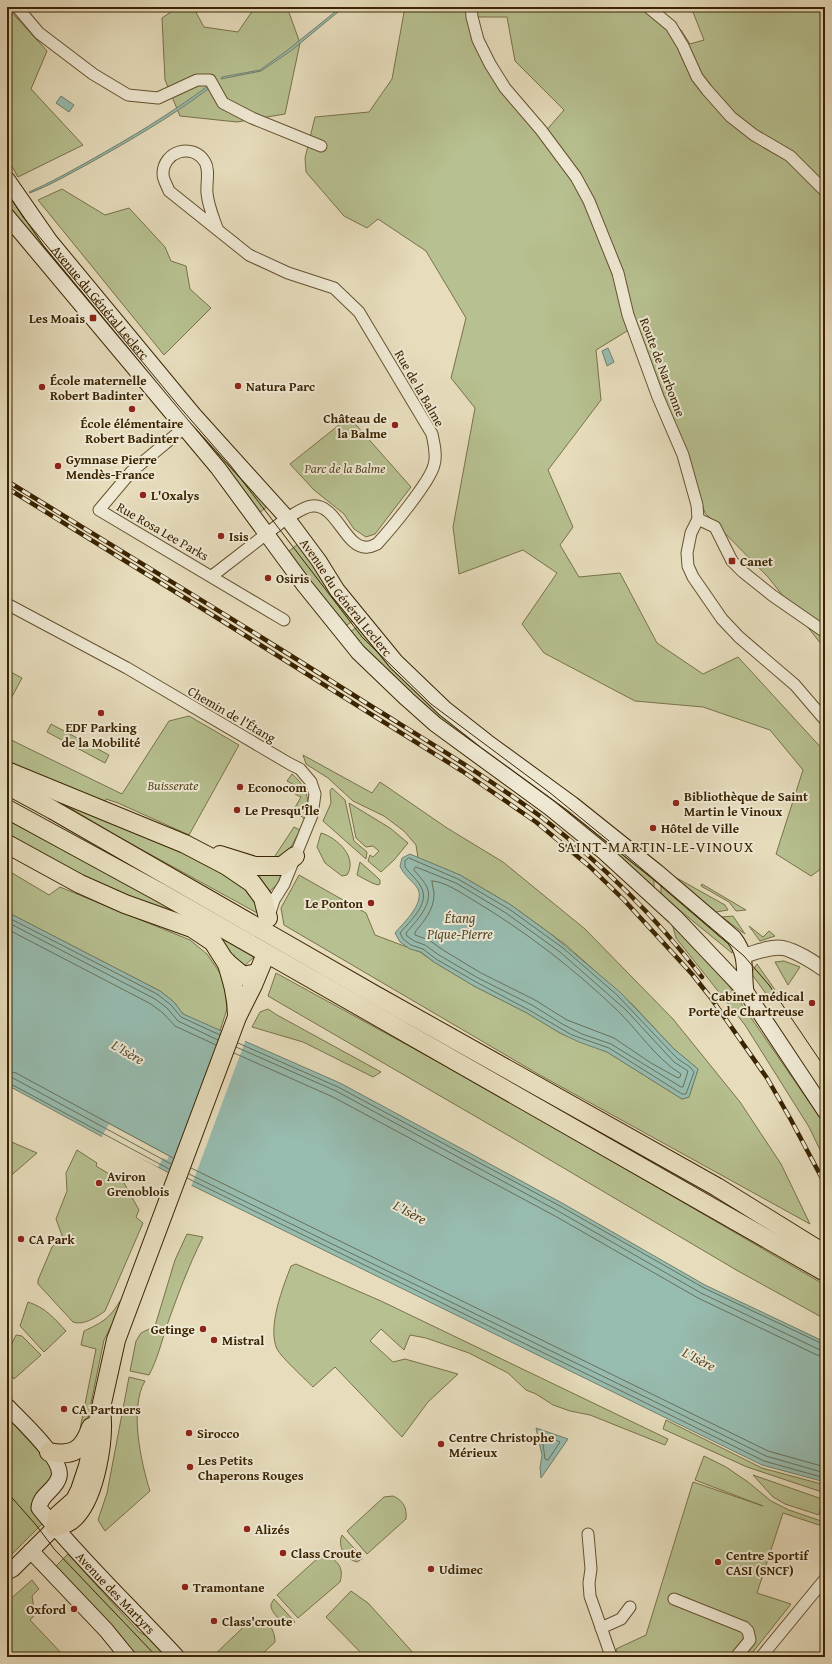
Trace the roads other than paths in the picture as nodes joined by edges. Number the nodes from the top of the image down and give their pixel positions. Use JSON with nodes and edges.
{"nodes":[{"id":1,"x":17,"y":7,"type":"edge"},
{"id":2,"x":471,"y":7,"type":"edge"},
{"id":3,"x":648,"y":7,"type":"edge"},
{"id":4,"x":321,"y":146,"type":"dead end"},
{"id":5,"x":7,"y":179,"type":"edge"},
{"id":6,"x":825,"y":191,"type":"edge"},
{"id":7,"x":7,"y":216,"type":"edge"},
{"id":8,"x":217,"y":228,"type":"junction"},
{"id":9,"x":185,"y":427,"type":"junction"},
{"id":10,"x":287,"y":518,"type":"junction"},
{"id":11,"x":698,"y":519,"type":"junction"},
{"id":12,"x":266,"y":533,"type":"junction"},
{"id":13,"x":212,"y":576,"type":"junction"},
{"id":14,"x":7,"y":604,"type":"edge"},
{"id":15,"x":284,"y":620,"type":"dead end"},
{"id":16,"x":825,"y":632,"type":"edge"},
{"id":17,"x":825,"y":720,"type":"edge"},
{"id":18,"x":7,"y":770,"type":"edge"},
{"id":19,"x":7,"y":785,"type":"edge"},
{"id":20,"x":7,"y":809,"type":"edge"},
{"id":21,"x":7,"y":844,"type":"edge"},
{"id":22,"x":185,"y":844,"type":"junction"},
{"id":23,"x":295,"y":856,"type":"junction"},
{"id":24,"x":268,"y":918,"type":"joint"},
{"id":25,"x":687,"y":929,"type":"junction"},
{"id":26,"x":740,"y":959,"type":"junction"},
{"id":27,"x":225,"y":961,"type":"junction"},
{"id":28,"x":825,"y":970,"type":"edge"},
{"id":29,"x":733,"y":980,"type":"junction"},
{"id":30,"x":746,"y":992,"type":"junction"},
{"id":31,"x":237,"y":1016,"type":"junction"},
{"id":32,"x":825,"y":1112,"type":"edge"},
{"id":33,"x":825,"y":1254,"type":"edge"},
{"id":34,"x":825,"y":1272,"type":"edge"},
{"id":35,"x":7,"y":1406,"type":"edge"},
{"id":36,"x":101,"y":1410,"type":"junction"},
{"id":37,"x":49,"y":1452,"type":"junction"},
{"id":38,"x":55,"y":1528,"type":"junction"},
{"id":39,"x":588,"y":1534,"type":"dead end"},
{"id":40,"x":31,"y":1551,"type":"junction"},
{"id":41,"x":7,"y":1572,"type":"edge"},
{"id":42,"x":825,"y":1579,"type":"edge"},
{"id":43,"x":674,"y":1599,"type":"dead end"},
{"id":44,"x":630,"y":1607,"type":"dead end"},
{"id":45,"x":601,"y":1628,"type":"junction"},
{"id":46,"x":610,"y":1653,"type":"dead end"},
{"id":47,"x":128,"y":1657,"type":"edge"},
{"id":48,"x":178,"y":1657,"type":"edge"},
{"id":49,"x":736,"y":1657,"type":"edge"},
{"id":50,"x":762,"y":1657,"type":"edge"}],
"edges":[{"from":1,"to":4,"type":"street"},
{"from":2,"to":11,"type":"street","name":"Route de Narbonne"},
{"from":3,"to":6,"type":"street"},
{"from":5,"to":10,"type":"main road","name":"Avenue du Général Leclerc"},
{"from":7,"to":9,"type":"main road","name":"Avenue du Général Leclerc"},
{"from":8,"to":8,"type":"street","name":"Rue de la Balme"},
{"from":8,"to":10,"type":"street","name":"Rue de la Balme"},
{"from":9,"to":12,"type":"main road","name":"Avenue du Général Leclerc"},
{"from":9,"to":13,"type":"street","name":"Rue Rosa Lee Parks"},
{"from":10,"to":12,"type":"street","name":"Rue de la Balme"},
{"from":10,"to":26,"type":"main road","name":"Avenue du Général Leclerc"},
{"from":11,"to":16,"type":"street"},
{"from":11,"to":17,"type":"street"},
{"from":12,"to":13,"type":"street","name":"Rue Rosa Lee Parks"},
{"from":12,"to":25,"type":"main road","name":"Avenue du Général Leclerc"},
{"from":13,"to":15,"type":"street","name":"Rue Rosa Lee Parks"},
{"from":14,"to":23,"type":"street","name":"Chemin de l'Étang"},
{"from":18,"to":22,"type":"highway"},
{"from":19,"to":33,"type":"highway"},
{"from":20,"to":34,"type":"highway"},
{"from":21,"to":27,"type":"highway"},
{"from":22,"to":23,"type":"highway"},
{"from":22,"to":24,"type":"highway"},
{"from":23,"to":24,"type":"street","name":"Chemin de l'Étang"},
{"from":25,"to":26,"type":"main road","name":"Avenue du Général Leclerc"},
{"from":25,"to":29,"type":"main road","name":"Avenue du Général Leclerc"},
{"from":26,"to":28,"type":"street"},
{"from":26,"to":29,"type":"main road"},
{"from":26,"to":30,"type":"main road","name":"Avenue du Général Leclerc"},
{"from":27,"to":31,"type":"highway"},
{"from":27,"to":31,"type":"highway"},
{"from":29,"to":30,"type":"main road","name":"Avenue du Général Leclerc"},
{"from":30,"to":32,"type":"main road","name":"Avenue du Général Leclerc"},
{"from":31,"to":36,"type":"highway"},
{"from":35,"to":37,"type":"main road","name":"Avenue des Martyrs"},
{"from":36,"to":37,"type":"highway"},
{"from":36,"to":38,"type":"highway"},
{"from":37,"to":38,"type":"main road","name":"Avenue des Martyrs"},
{"from":38,"to":40,"type":"main road"},
{"from":38,"to":48,"type":"main road","name":"Avenue des Martyrs"},
{"from":39,"to":45,"type":"street"},
{"from":40,"to":41,"type":"main road"},
{"from":40,"to":47,"type":"main road"},
{"from":42,"to":50,"type":"street"},
{"from":43,"to":49,"type":"street"},
{"from":44,"to":45,"type":"street"},
{"from":45,"to":46,"type":"street"}]}
